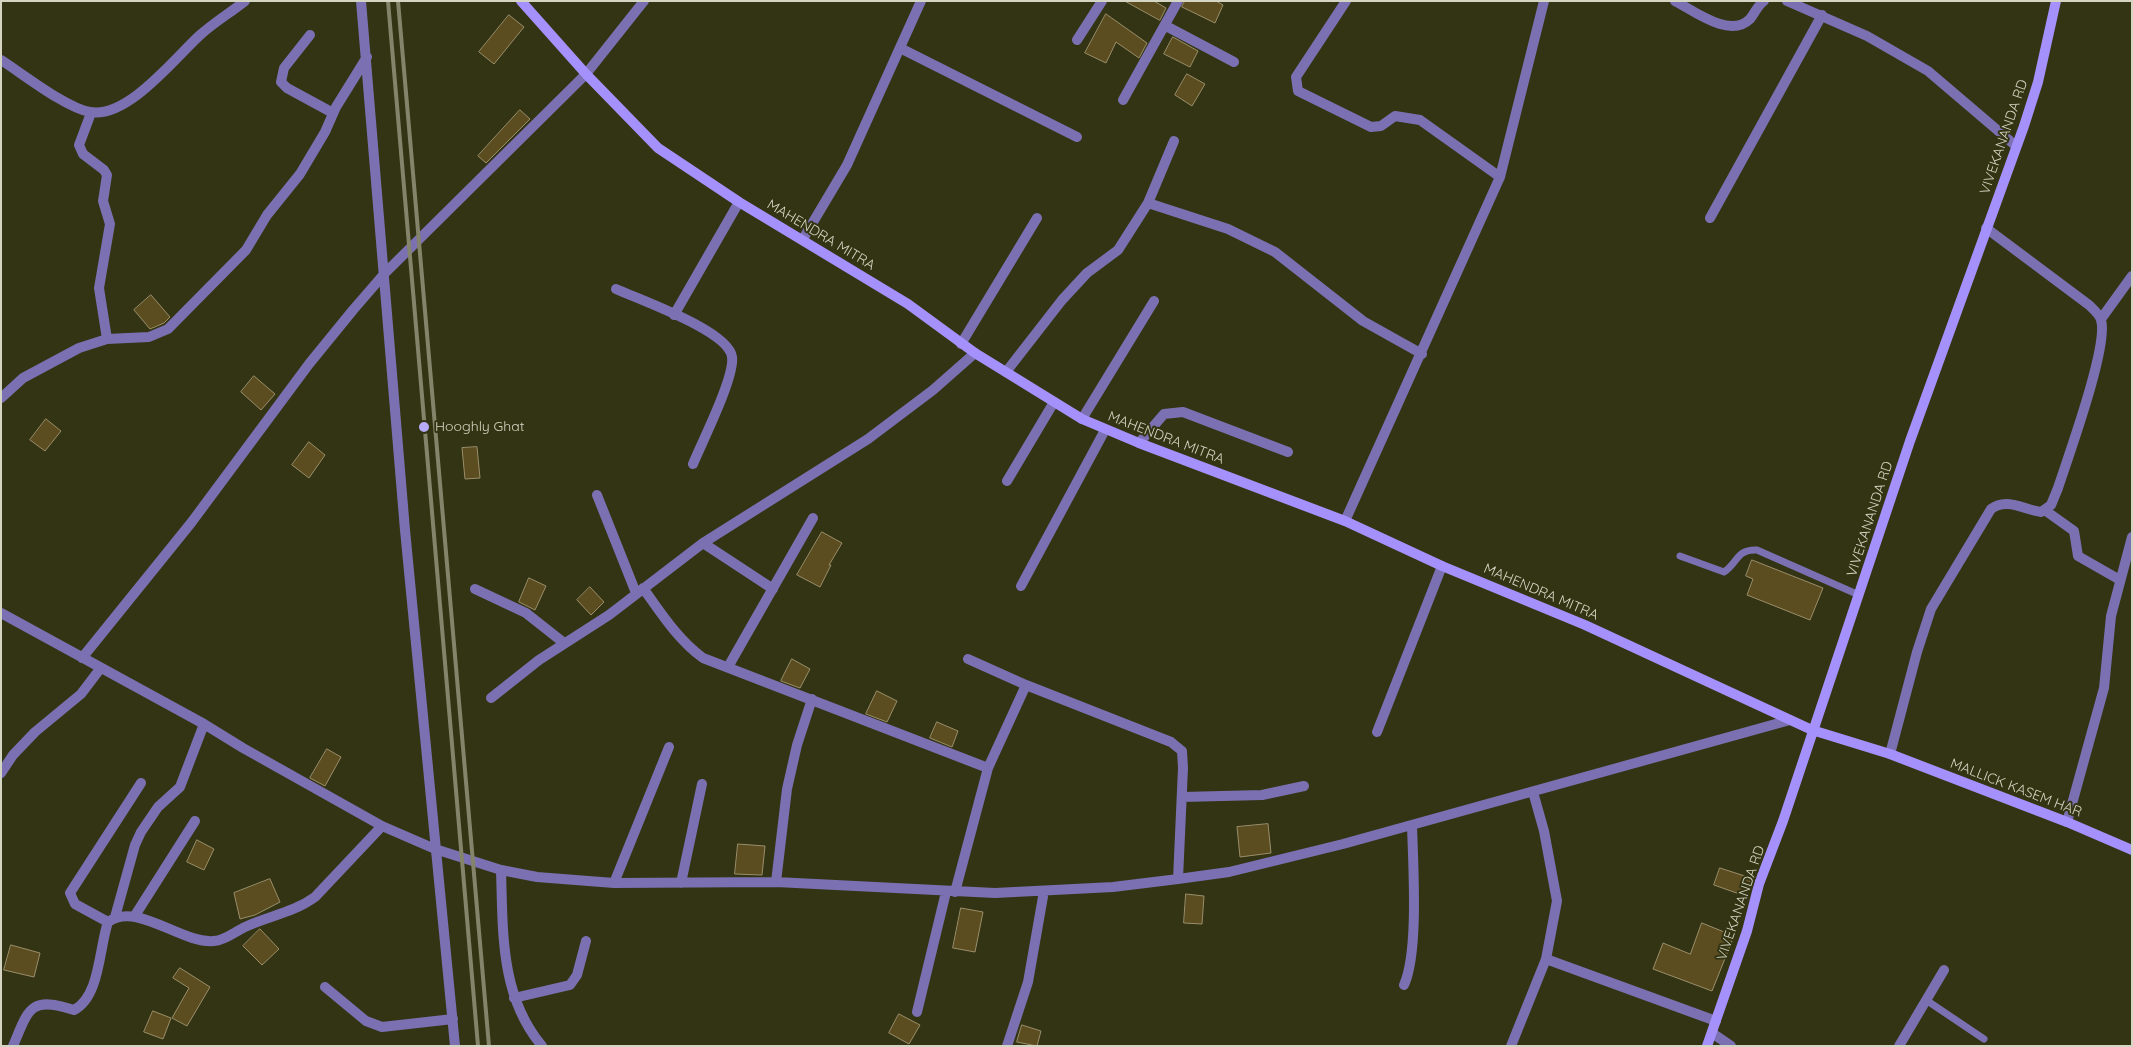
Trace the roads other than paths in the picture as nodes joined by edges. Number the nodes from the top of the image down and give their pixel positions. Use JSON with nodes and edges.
{"nodes":[{"id":1,"x":245,"y":1,"type":"edge"},
{"id":2,"x":361,"y":1,"type":"edge"},
{"id":3,"x":521,"y":1,"type":"edge"},
{"id":4,"x":644,"y":1,"type":"edge"},
{"id":5,"x":921,"y":1,"type":"edge"},
{"id":6,"x":1102,"y":1,"type":"edge"},
{"id":7,"x":1178,"y":1,"type":"edge"},
{"id":8,"x":1346,"y":1,"type":"edge"},
{"id":9,"x":1544,"y":1,"type":"edge"},
{"id":10,"x":1675,"y":1,"type":"edge"},
{"id":11,"x":1764,"y":1,"type":"edge"},
{"id":12,"x":1787,"y":1,"type":"edge"},
{"id":13,"x":2056,"y":1,"type":"edge"},
{"id":14,"x":1822,"y":15,"type":"junction"},
{"id":15,"x":1166,"y":26,"type":"junction"},
{"id":16,"x":310,"y":34,"type":"dead end"},
{"id":17,"x":1077,"y":40,"type":"dead end"},
{"id":18,"x":900,"y":48,"type":"junction"},
{"id":19,"x":367,"y":57,"type":"junction"},
{"id":20,"x":1,"y":60,"type":"edge"},
{"id":21,"x":1234,"y":62,"type":"dead end"},
{"id":22,"x":586,"y":74,"type":"junction"},
{"id":23,"x":1123,"y":100,"type":"dead end"},
{"id":24,"x":91,"y":113,"type":"junction"},
{"id":25,"x":333,"y":113,"type":"junction"},
{"id":26,"x":1078,"y":137,"type":"dead end"},
{"id":27,"x":1174,"y":141,"type":"dead end"},
{"id":28,"x":2016,"y":146,"type":"junction"},
{"id":29,"x":1500,"y":177,"type":"junction"},
{"id":30,"x":738,"y":202,"type":"junction"},
{"id":31,"x":1148,"y":203,"type":"junction"},
{"id":32,"x":1037,"y":218,"type":"dead end"},
{"id":33,"x":1710,"y":218,"type":"dead end"},
{"id":34,"x":1986,"y":228,"type":"junction"},
{"id":35,"x":803,"y":240,"type":"junction"},
{"id":36,"x":385,"y":273,"type":"junction"},
{"id":37,"x":2132,"y":276,"type":"edge"},
{"id":38,"x":616,"y":289,"type":"dead end"},
{"id":39,"x":1154,"y":301,"type":"dead end"},
{"id":40,"x":674,"y":314,"type":"junction"},
{"id":41,"x":2101,"y":319,"type":"junction"},
{"id":42,"x":106,"y":339,"type":"junction"},
{"id":43,"x":961,"y":344,"type":"junction"},
{"id":44,"x":975,"y":353,"type":"junction"},
{"id":45,"x":1422,"y":354,"type":"junction"},
{"id":46,"x":1006,"y":372,"type":"junction"},
{"id":47,"x":1,"y":398,"type":"edge"},
{"id":48,"x":1054,"y":402,"type":"junction"},
{"id":49,"x":1082,"y":419,"type":"junction"},
{"id":50,"x":1105,"y":430,"type":"junction"},
{"id":51,"x":1139,"y":444,"type":"junction"},
{"id":52,"x":1288,"y":452,"type":"dead end"},
{"id":53,"x":693,"y":464,"type":"dead end"},
{"id":54,"x":1008,"y":481,"type":"dead end"},
{"id":55,"x":597,"y":495,"type":"dead end"},
{"id":56,"x":2046,"y":510,"type":"junction"},
{"id":57,"x":813,"y":518,"type":"dead end"},
{"id":58,"x":1345,"y":521,"type":"junction"},
{"id":59,"x":2132,"y":537,"type":"edge"},
{"id":60,"x":703,"y":543,"type":"junction"},
{"id":61,"x":1680,"y":556,"type":"dead end"},
{"id":62,"x":1442,"y":566,"type":"junction"},
{"id":63,"x":2120,"y":580,"type":"junction"},
{"id":64,"x":1021,"y":586,"type":"dead end"},
{"id":65,"x":773,"y":588,"type":"junction"},
{"id":66,"x":475,"y":589,"type":"dead end"},
{"id":67,"x":640,"y":591,"type":"junction"},
{"id":68,"x":1859,"y":595,"type":"junction"},
{"id":69,"x":1,"y":613,"type":"edge"},
{"id":70,"x":564,"y":643,"type":"junction"},
{"id":71,"x":82,"y":658,"type":"junction"},
{"id":72,"x":968,"y":659,"type":"dead end"},
{"id":73,"x":728,"y":667,"type":"junction"},
{"id":74,"x":100,"y":669,"type":"junction"},
{"id":75,"x":1026,"y":685,"type":"junction"},
{"id":76,"x":491,"y":698,"type":"dead end"},
{"id":77,"x":812,"y":699,"type":"junction"},
{"id":78,"x":1790,"y":720,"type":"junction"},
{"id":79,"x":204,"y":724,"type":"junction"},
{"id":80,"x":1812,"y":730,"type":"junction"},
{"id":81,"x":1377,"y":732,"type":"dead end"},
{"id":82,"x":669,"y":747,"type":"dead end"},
{"id":83,"x":1890,"y":754,"type":"junction"},
{"id":84,"x":988,"y":768,"type":"junction"},
{"id":85,"x":1,"y":773,"type":"edge"},
{"id":86,"x":142,"y":783,"type":"dead end"},
{"id":87,"x":702,"y":784,"type":"dead end"},
{"id":88,"x":1304,"y":786,"type":"dead end"},
{"id":89,"x":1533,"y":792,"type":"junction"},
{"id":90,"x":1182,"y":797,"type":"junction"},
{"id":91,"x":195,"y":821,"type":"dead end"},
{"id":92,"x":2067,"y":822,"type":"junction"},
{"id":93,"x":1412,"y":825,"type":"junction"},
{"id":94,"x":382,"y":826,"type":"junction"},
{"id":95,"x":435,"y":849,"type":"junction"},
{"id":96,"x":2132,"y":850,"type":"edge"},
{"id":97,"x":500,"y":870,"type":"junction"},
{"id":98,"x":1178,"y":879,"type":"junction"},
{"id":99,"x":776,"y":882,"type":"junction"},
{"id":100,"x":614,"y":883,"type":"junction"},
{"id":101,"x":681,"y":883,"type":"junction"},
{"id":102,"x":1044,"y":891,"type":"junction"},
{"id":103,"x":950,"y":892,"type":"junction"},
{"id":104,"x":134,"y":916,"type":"junction"},
{"id":105,"x":111,"y":919,"type":"junction"},
{"id":106,"x":586,"y":941,"type":"dead end"},
{"id":107,"x":1546,"y":959,"type":"junction"},
{"id":108,"x":1944,"y":970,"type":"dead end"},
{"id":109,"x":1404,"y":985,"type":"dead end"},
{"id":110,"x":325,"y":987,"type":"dead end"},
{"id":111,"x":514,"y":998,"type":"junction"},
{"id":112,"x":1926,"y":1000,"type":"junction"},
{"id":113,"x":917,"y":1012,"type":"dead end"},
{"id":114,"x":453,"y":1019,"type":"junction"},
{"id":115,"x":1716,"y":1021,"type":"junction"},
{"id":116,"x":1712,"y":1033,"type":"junction"},
{"id":117,"x":1984,"y":1039,"type":"dead end"},
{"id":118,"x":13,"y":1046,"type":"edge"},
{"id":119,"x":455,"y":1046,"type":"edge"},
{"id":120,"x":542,"y":1046,"type":"edge"},
{"id":121,"x":1007,"y":1046,"type":"edge"},
{"id":122,"x":1511,"y":1046,"type":"edge"},
{"id":123,"x":1708,"y":1046,"type":"edge"},
{"id":124,"x":1731,"y":1046,"type":"edge"},
{"id":125,"x":1899,"y":1046,"type":"edge"}],
"edges":[{"from":1,"to":24,"type":"street"},
{"from":2,"to":19,"type":"street"},
{"from":3,"to":22,"type":"main road","name":"MAHENDRA MITRA"},
{"from":4,"to":22,"type":"street"},
{"from":5,"to":18,"type":"street"},
{"from":6,"to":17,"type":"street"},
{"from":7,"to":15,"type":"street"},
{"from":8,"to":29,"type":"street"},
{"from":9,"to":29,"type":"street"},
{"from":10,"to":11,"type":"street"},
{"from":12,"to":14,"type":"street"},
{"from":13,"to":28,"type":"main road","name":"VIVEKANANDA RD"},
{"from":14,"to":28,"type":"street"},
{"from":14,"to":33,"type":"street"},
{"from":15,"to":21,"type":"street"},
{"from":15,"to":23,"type":"street"},
{"from":16,"to":25,"type":"street"},
{"from":18,"to":26,"type":"street"},
{"from":18,"to":35,"type":"street"},
{"from":19,"to":25,"type":"street"},
{"from":19,"to":36,"type":"street"},
{"from":20,"to":24,"type":"street"},
{"from":22,"to":30,"type":"main road","name":"MAHENDRA MITRA"},
{"from":22,"to":36,"type":"street"},
{"from":24,"to":42,"type":"street"},
{"from":25,"to":42,"type":"street"},
{"from":27,"to":31,"type":"street"},
{"from":28,"to":34,"type":"main road","name":"VIVEKANANDA RD"},
{"from":29,"to":45,"type":"street"},
{"from":30,"to":35,"type":"main road","name":"MAHENDRA MITRA"},
{"from":30,"to":40,"type":"street"},
{"from":31,"to":45,"type":"street"},
{"from":31,"to":46,"type":"street"},
{"from":32,"to":43,"type":"street"},
{"from":34,"to":41,"type":"street"},
{"from":34,"to":68,"type":"main road","name":"VIVEKANANDA RD"},
{"from":35,"to":43,"type":"main road","name":"MAHENDRA MITRA"},
{"from":36,"to":71,"type":"street"},
{"from":36,"to":95,"type":"street"},
{"from":37,"to":41,"type":"street"},
{"from":38,"to":40,"type":"street"},
{"from":39,"to":49,"type":"street"},
{"from":40,"to":53,"type":"street"},
{"from":41,"to":56,"type":"street"},
{"from":42,"to":47,"type":"street"},
{"from":43,"to":44,"type":"main road","name":"MAHENDRA MITRA"},
{"from":44,"to":46,"type":"main road","name":"MAHENDRA MITRA"},
{"from":44,"to":60,"type":"street"},
{"from":45,"to":58,"type":"street"},
{"from":46,"to":48,"type":"main road","name":"MAHENDRA MITRA"},
{"from":48,"to":49,"type":"main road","name":"MAHENDRA MITRA"},
{"from":48,"to":54,"type":"street"},
{"from":49,"to":50,"type":"main road","name":"MAHENDRA MITRA"},
{"from":50,"to":51,"type":"main road","name":"MAHENDRA MITRA"},
{"from":50,"to":64,"type":"street"},
{"from":51,"to":52,"type":"street"},
{"from":51,"to":58,"type":"main road","name":"MAHENDRA MITRA"},
{"from":55,"to":67,"type":"street"},
{"from":56,"to":63,"type":"street"},
{"from":56,"to":83,"type":"street"},
{"from":57,"to":65,"type":"street"},
{"from":58,"to":62,"type":"main road","name":"MAHENDRA MITRA"},
{"from":59,"to":63,"type":"street"},
{"from":60,"to":65,"type":"street"},
{"from":60,"to":67,"type":"street"},
{"from":61,"to":68,"type":"lane"},
{"from":62,"to":78,"type":"main road","name":"MAHENDRA MITRA"},
{"from":62,"to":81,"type":"street"},
{"from":63,"to":92,"type":"street"},
{"from":65,"to":73,"type":"street"},
{"from":66,"to":70,"type":"street"},
{"from":67,"to":70,"type":"street"},
{"from":67,"to":73,"type":"street"},
{"from":68,"to":80,"type":"main road","name":"VIVEKANANDA RD"},
{"from":69,"to":71,"type":"street"},
{"from":70,"to":76,"type":"street"},
{"from":71,"to":74,"type":"street"},
{"from":72,"to":75,"type":"street"},
{"from":73,"to":77,"type":"street"},
{"from":74,"to":79,"type":"street"},
{"from":74,"to":85,"type":"street"},
{"from":75,"to":84,"type":"street"},
{"from":75,"to":90,"type":"street"},
{"from":77,"to":84,"type":"street"},
{"from":77,"to":99,"type":"street"},
{"from":78,"to":80,"type":"main road","name":"MAHENDRA MITRA"},
{"from":78,"to":89,"type":"street"},
{"from":79,"to":94,"type":"street"},
{"from":79,"to":105,"type":"street"},
{"from":80,"to":83,"type":"main road","name":"MAHENDRA MITRA"},
{"from":80,"to":115,"type":"main road","name":"VIVEKANANDA RD"},
{"from":82,"to":100,"type":"street"},
{"from":83,"to":92,"type":"main road","name":"MALLICK KASEM HAR"},
{"from":84,"to":103,"type":"street"},
{"from":86,"to":105,"type":"street"},
{"from":87,"to":101,"type":"street"},
{"from":88,"to":90,"type":"street"},
{"from":89,"to":93,"type":"street"},
{"from":89,"to":107,"type":"street"},
{"from":90,"to":98,"type":"street"},
{"from":91,"to":104,"type":"street"},
{"from":92,"to":96,"type":"main road","name":"MALLICK KASEM HAR"},
{"from":93,"to":98,"type":"street"},
{"from":93,"to":109,"type":"street"},
{"from":94,"to":95,"type":"street"},
{"from":94,"to":104,"type":"street"},
{"from":95,"to":97,"type":"street"},
{"from":95,"to":114,"type":"street"},
{"from":97,"to":100,"type":"street"},
{"from":97,"to":111,"type":"street"},
{"from":98,"to":102,"type":"street"},
{"from":99,"to":101,"type":"street"},
{"from":99,"to":103,"type":"street"},
{"from":100,"to":101,"type":"street"},
{"from":102,"to":103,"type":"street"},
{"from":102,"to":121,"type":"street"},
{"from":103,"to":113,"type":"street"},
{"from":104,"to":105,"type":"street"},
{"from":105,"to":118,"type":"street"},
{"from":106,"to":111,"type":"street"},
{"from":107,"to":115,"type":"street"},
{"from":107,"to":122,"type":"street"},
{"from":108,"to":112,"type":"street"},
{"from":110,"to":114,"type":"street"},
{"from":111,"to":120,"type":"street"},
{"from":112,"to":117,"type":"lane"},
{"from":112,"to":125,"type":"street"},
{"from":114,"to":119,"type":"street"},
{"from":115,"to":116,"type":"main road","name":"VIVEKANANDA RD"},
{"from":116,"to":123,"type":"main road","name":"VIVEKANANDA RD"},
{"from":116,"to":124,"type":"street"}]}
